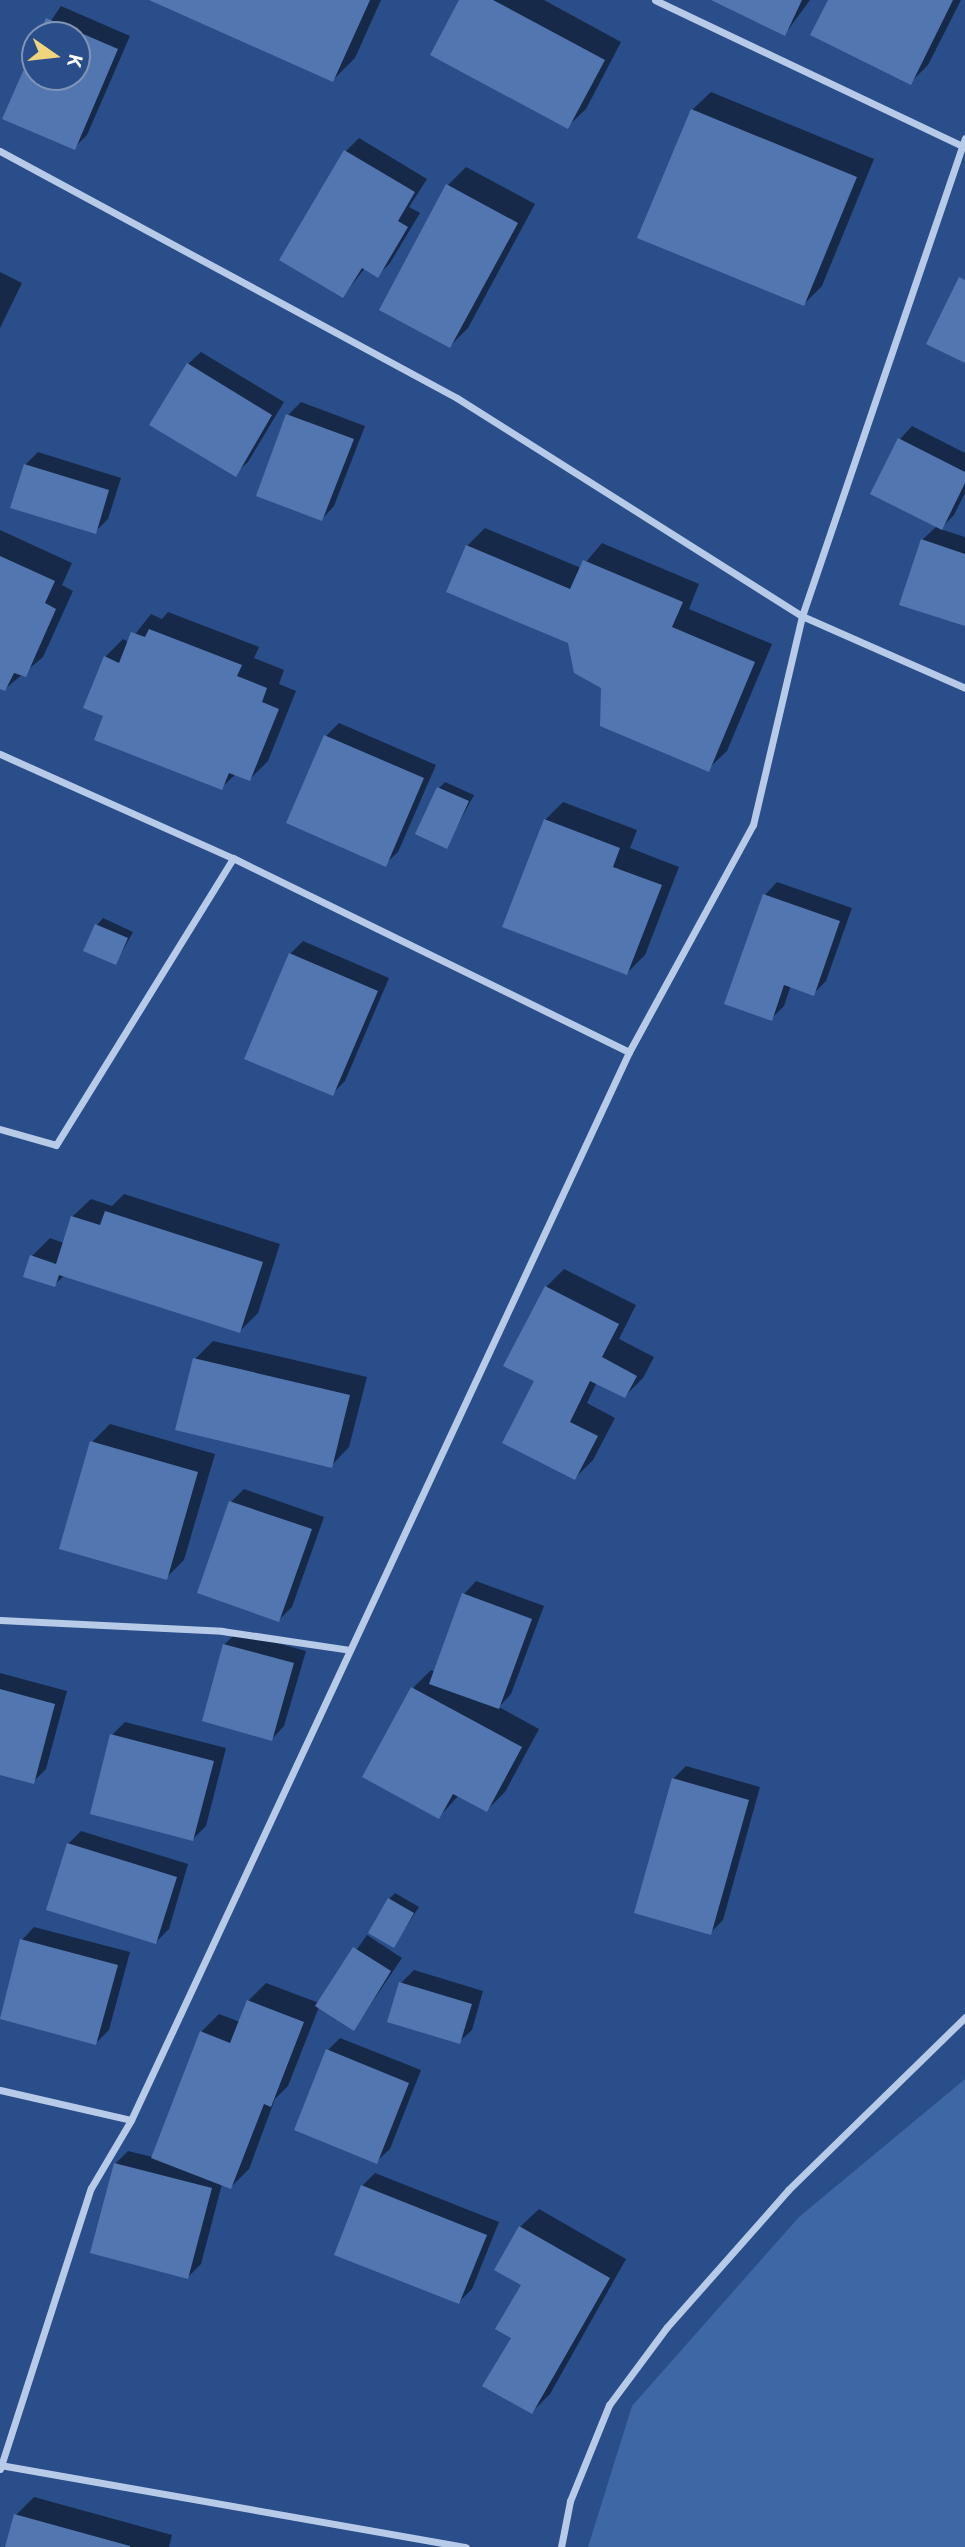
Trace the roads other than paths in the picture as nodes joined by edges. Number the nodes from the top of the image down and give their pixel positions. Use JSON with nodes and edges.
{"nodes":[{"id":1,"x":655,"y":0,"type":"edge"},
{"id":2,"x":964,"y":142,"type":"edge"},
{"id":3,"x":0,"y":151,"type":"edge"},
{"id":4,"x":802,"y":616,"type":"junction"},
{"id":5,"x":965,"y":688,"type":"edge"},
{"id":6,"x":0,"y":754,"type":"edge"},
{"id":7,"x":233,"y":858,"type":"junction"},
{"id":8,"x":629,"y":1052,"type":"junction"},
{"id":9,"x":0,"y":1129,"type":"edge"},
{"id":10,"x":0,"y":1620,"type":"edge"},
{"id":11,"x":350,"y":1650,"type":"junction"},
{"id":12,"x":965,"y":2017,"type":"edge"},
{"id":13,"x":0,"y":2090,"type":"edge"},
{"id":14,"x":131,"y":2120,"type":"junction"},
{"id":15,"x":1,"y":2467,"type":"edge"},
{"id":16,"x":466,"y":2547,"type":"edge"},
{"id":17,"x":561,"y":2547,"type":"edge"}],
"edges":[{"from":1,"to":2,"type":"street"},
{"from":2,"to":4,"type":"street"},
{"from":3,"to":4,"type":"street"},
{"from":4,"to":5,"type":"street"},
{"from":4,"to":8,"type":"street"},
{"from":6,"to":7,"type":"street"},
{"from":7,"to":8,"type":"street"},
{"from":7,"to":9,"type":"street"},
{"from":8,"to":11,"type":"street"},
{"from":10,"to":11,"type":"street"},
{"from":11,"to":14,"type":"street"},
{"from":12,"to":17,"type":"street"},
{"from":13,"to":14,"type":"street"},
{"from":14,"to":15,"type":"street"},
{"from":15,"to":16,"type":"street"}]}
